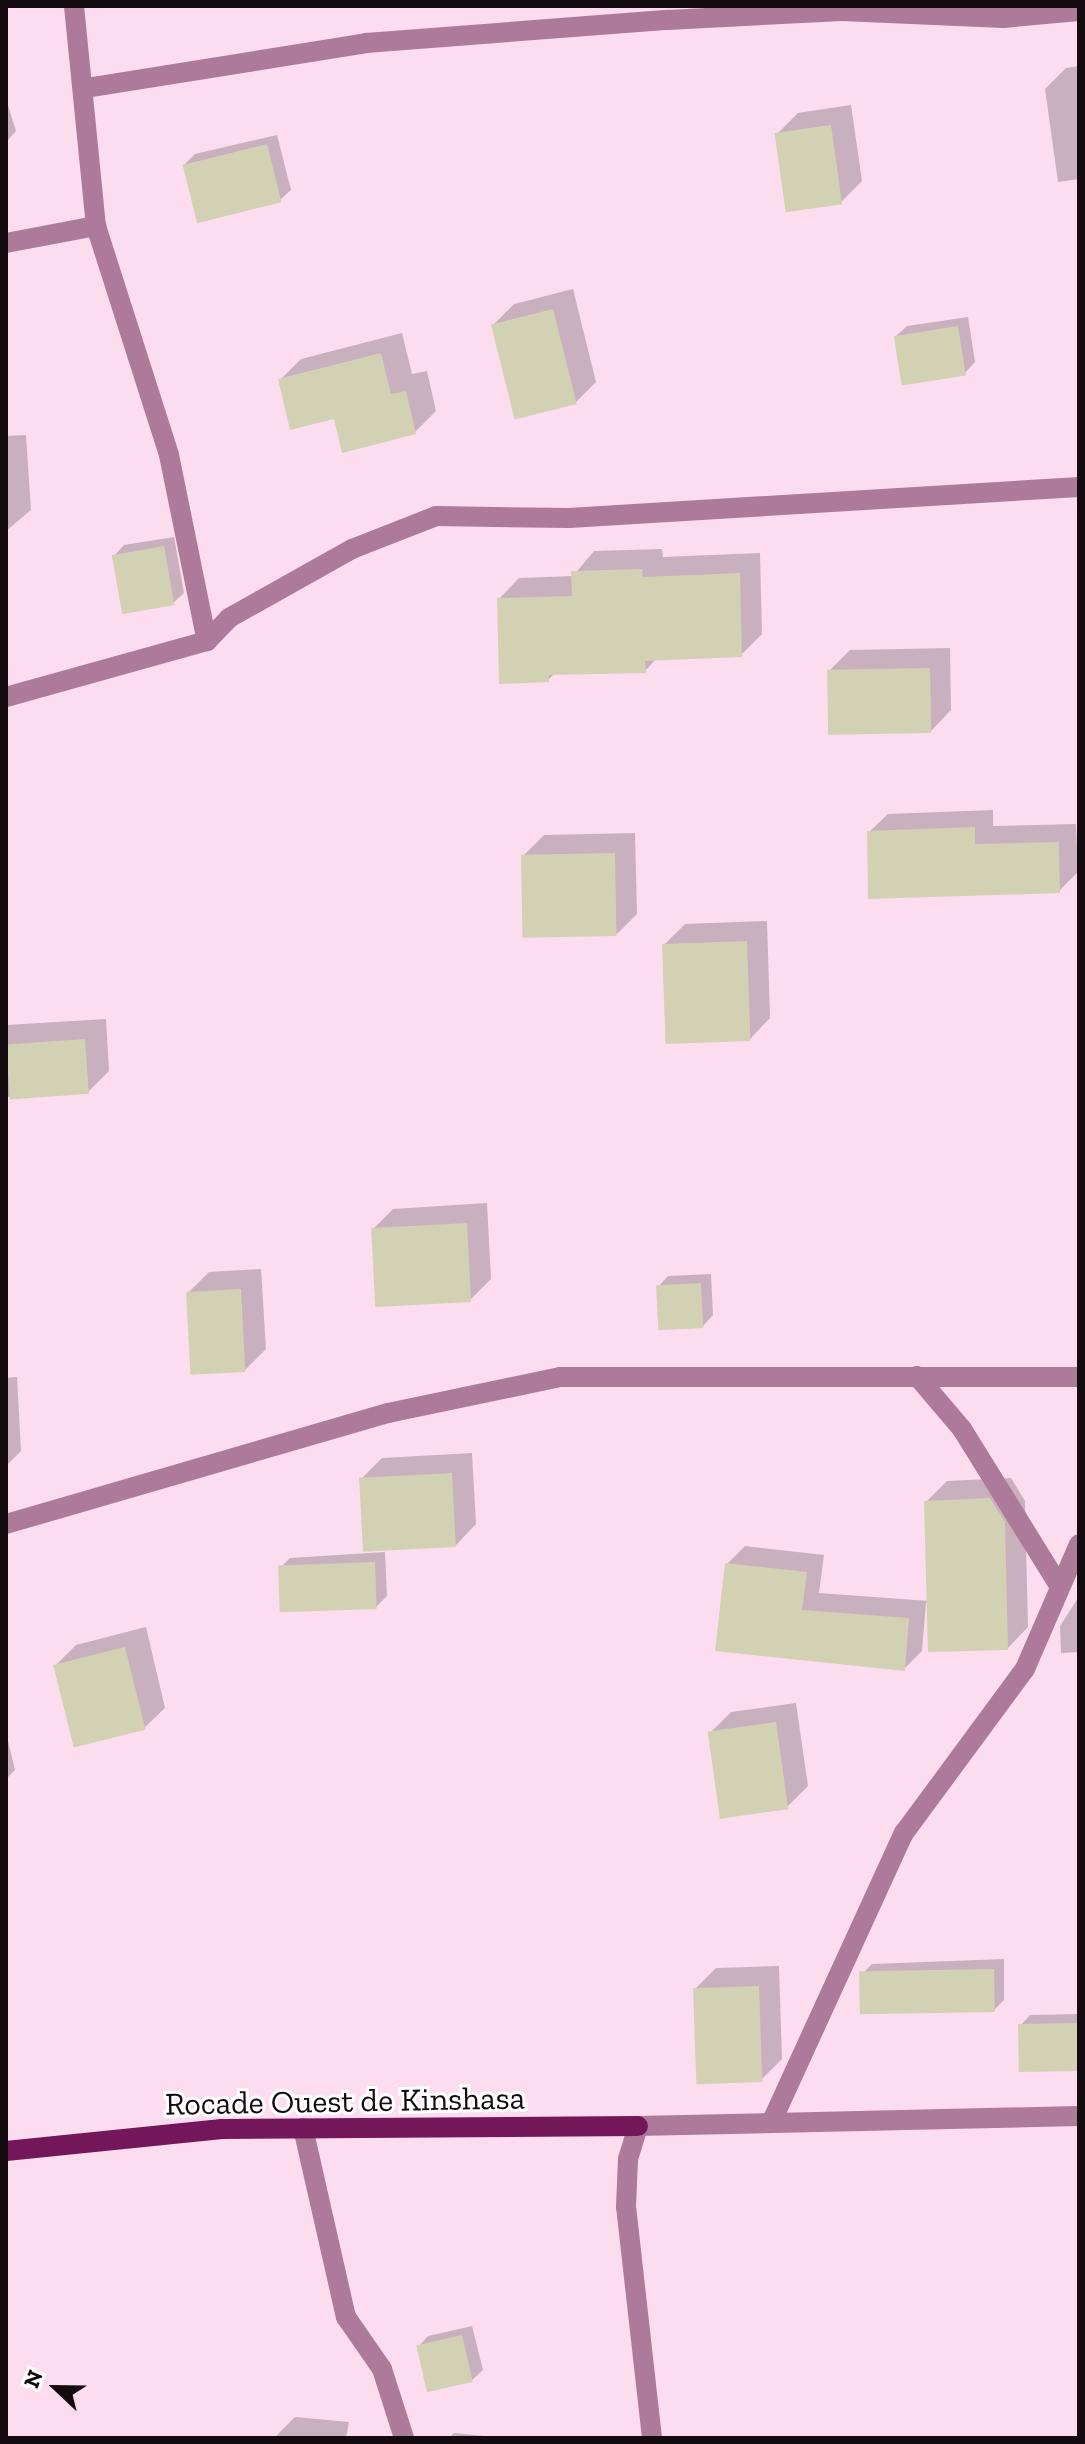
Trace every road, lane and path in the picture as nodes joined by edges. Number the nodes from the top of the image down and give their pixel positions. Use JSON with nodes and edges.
{"nodes":[{"id":1,"x":74,"y":6,"type":"edge"},
{"id":2,"x":1079,"y":11,"type":"edge"},
{"id":3,"x":685,"y":12,"type":"edge"},
{"id":4,"x":86,"y":88,"type":"junction"},
{"id":5,"x":96,"y":226,"type":"junction"},
{"id":6,"x":6,"y":243,"type":"edge"},
{"id":7,"x":1079,"y":487,"type":"edge"},
{"id":8,"x":207,"y":641,"type":"junction"},
{"id":9,"x":6,"y":697,"type":"edge"},
{"id":10,"x":917,"y":1376,"type":"junction"},
{"id":11,"x":1079,"y":1377,"type":"edge"},
{"id":12,"x":6,"y":1524,"type":"edge"},
{"id":13,"x":1079,"y":1544,"type":"edge"},
{"id":14,"x":1058,"y":1584,"type":"junction"},
{"id":15,"x":1079,"y":2116,"type":"edge"},
{"id":16,"x":771,"y":2123,"type":"junction"},
{"id":17,"x":638,"y":2126,"type":"junction"},
{"id":18,"x":303,"y":2128,"type":"junction"},
{"id":19,"x":6,"y":2151,"type":"edge"},
{"id":20,"x":404,"y":2438,"type":"edge"},
{"id":21,"x":652,"y":2438,"type":"edge"}],
"edges":[{"from":1,"to":4,"type":"street"},
{"from":2,"to":3,"type":"street"},
{"from":3,"to":4,"type":"street"},
{"from":4,"to":5,"type":"street"},
{"from":5,"to":6,"type":"street"},
{"from":5,"to":8,"type":"street"},
{"from":7,"to":8,"type":"street"},
{"from":8,"to":9,"type":"street"},
{"from":10,"to":11,"type":"street"},
{"from":10,"to":12,"type":"street"},
{"from":10,"to":14,"type":"street"},
{"from":13,"to":14,"type":"street"},
{"from":14,"to":16,"type":"street"},
{"from":15,"to":16,"type":"street"},
{"from":16,"to":17,"type":"street"},
{"from":17,"to":18,"type":"main road","name":"Rocade Ouest de Kinshasa"},
{"from":17,"to":21,"type":"street"},
{"from":18,"to":19,"type":"main road","name":"Rocade Ouest de Kinshasa"},
{"from":18,"to":20,"type":"street"}]}
